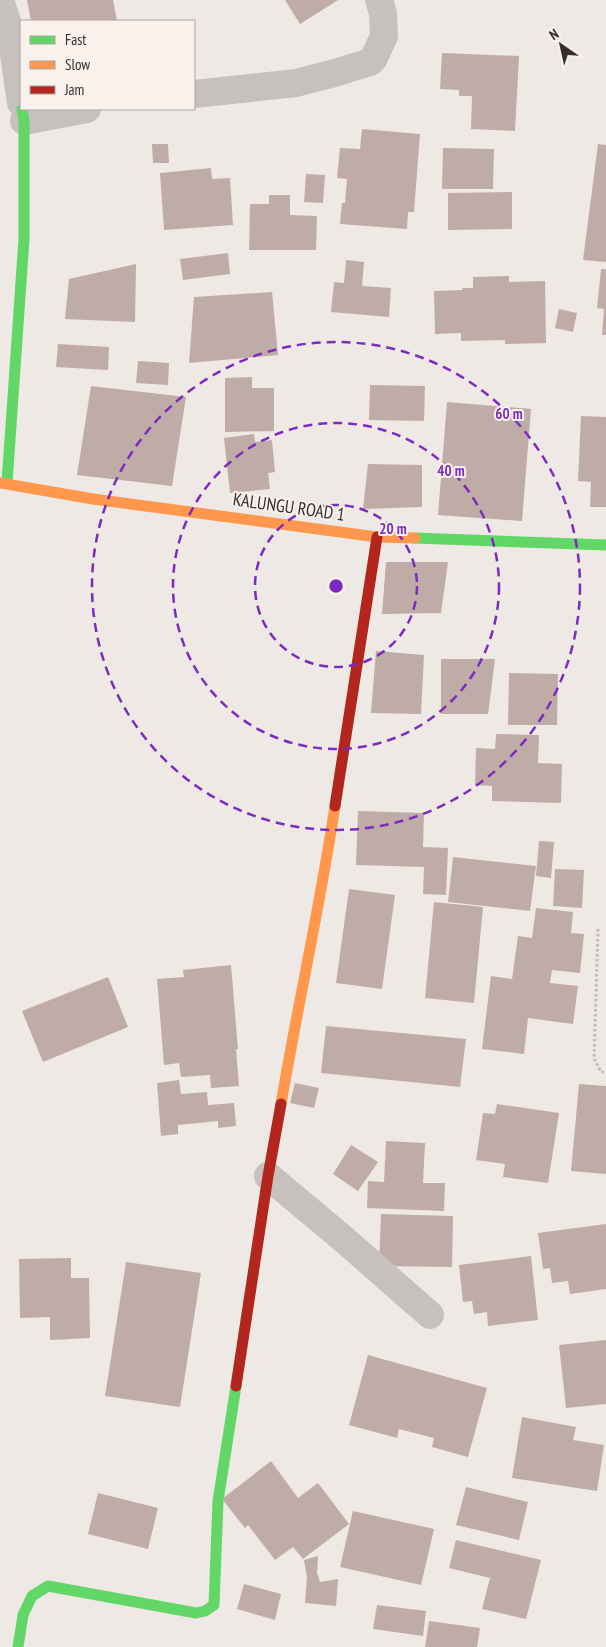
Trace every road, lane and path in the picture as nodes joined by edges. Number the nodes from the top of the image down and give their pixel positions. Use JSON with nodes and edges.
{"nodes":[{"id":1,"x":0,"y":0,"type":"edge"},
{"id":2,"x":379,"y":0,"type":"edge"},
{"id":3,"x":195,"y":94,"type":"edge"},
{"id":4,"x":20,"y":97,"type":"edge"},
{"id":5,"x":54,"y":110,"type":"edge"},
{"id":6,"x":22,"y":111,"type":"edge"},
{"id":7,"x":4,"y":483,"type":"edge"},
{"id":8,"x":377,"y":537,"type":"junction"},
{"id":9,"x":606,"y":545,"type":"edge"},
{"id":10,"x":598,"y":929,"type":"dead end"},
{"id":11,"x":606,"y":1072,"type":"edge"},
{"id":12,"x":268,"y":1176,"type":"junction"},
{"id":13,"x":430,"y":1315,"type":"dead end"},
{"id":14,"x":18,"y":1647,"type":"edge"}],
"edges":[{"from":1,"to":4,"type":"street"},
{"from":2,"to":3,"type":"street"},
{"from":5,"to":6,"type":"street"},
{"from":6,"to":7,"type":"street"},
{"from":7,"to":8,"type":"street","name":"KALUNGU ROAD 1"},
{"from":8,"to":9,"type":"street","name":"KALUNGU ROAD 1"},
{"from":8,"to":12,"type":"street"},
{"from":10,"to":11,"type":"path"},
{"from":12,"to":13,"type":"street"},
{"from":12,"to":14,"type":"street"}]}
